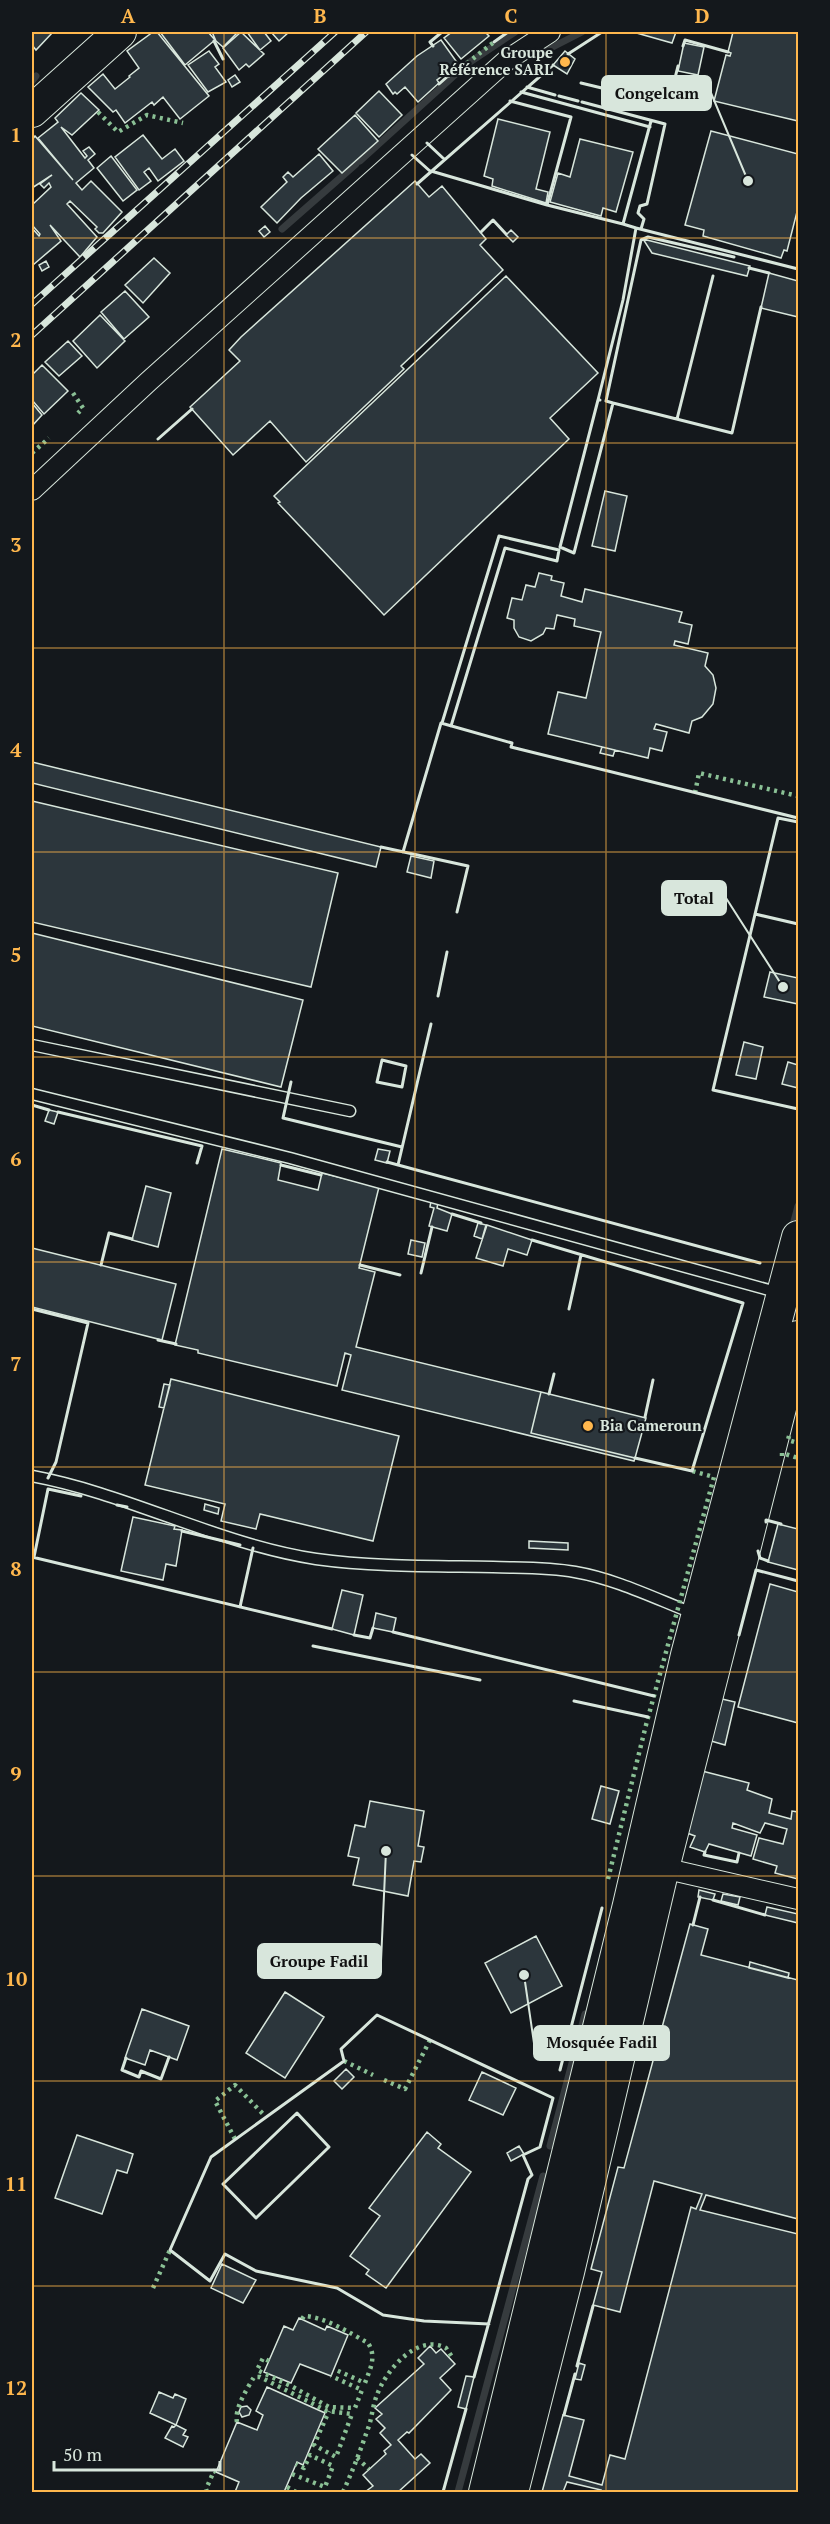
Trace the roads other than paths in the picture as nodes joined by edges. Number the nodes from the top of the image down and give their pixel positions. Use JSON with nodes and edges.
{"nodes":[{"id":1,"x":120,"y":32,"type":"edge"},
{"id":2,"x":550,"y":32,"type":"edge"},
{"id":3,"x":32,"y":111,"type":"edge"},
{"id":4,"x":32,"y":490,"type":"edge"},
{"id":5,"x":32,"y":1046,"type":"edge"},
{"id":6,"x":32,"y":1094,"type":"edge"},
{"id":7,"x":350,"y":1111,"type":"dead end"},
{"id":8,"x":798,"y":1237,"type":"edge"},
{"id":9,"x":791,"y":1295,"type":"edge"},
{"id":10,"x":798,"y":1337,"type":"edge"},
{"id":11,"x":32,"y":1476,"type":"edge"},
{"id":12,"x":711,"y":1621,"type":"junction"},
{"id":13,"x":663,"y":1868,"type":"junction"},
{"id":14,"x":798,"y":1899,"type":"edge"},
{"id":15,"x":577,"y":2173,"type":"junction"},
{"id":16,"x":546,"y":2299,"type":"junction"},
{"id":17,"x":485,"y":2493,"type":"edge"},
{"id":18,"x":512,"y":2493,"type":"edge"}],
"edges":[{"from":1,"to":3,"type":"main road"},
{"from":2,"to":4,"type":"street"},
{"from":5,"to":7,"type":"lane"},
{"from":6,"to":9,"type":"lane"},
{"from":8,"to":9,"type":"main road"},
{"from":9,"to":12,"type":"main road"},
{"from":10,"to":12,"type":"main road"},
{"from":11,"to":12,"type":"lane"},
{"from":12,"to":13,"type":"main road"},
{"from":12,"to":15,"type":"main road"},
{"from":13,"to":14,"type":"street"},
{"from":13,"to":15,"type":"main road"},
{"from":15,"to":16,"type":"main road"},
{"from":16,"to":17,"type":"main road"},
{"from":16,"to":18,"type":"main road"}]}
